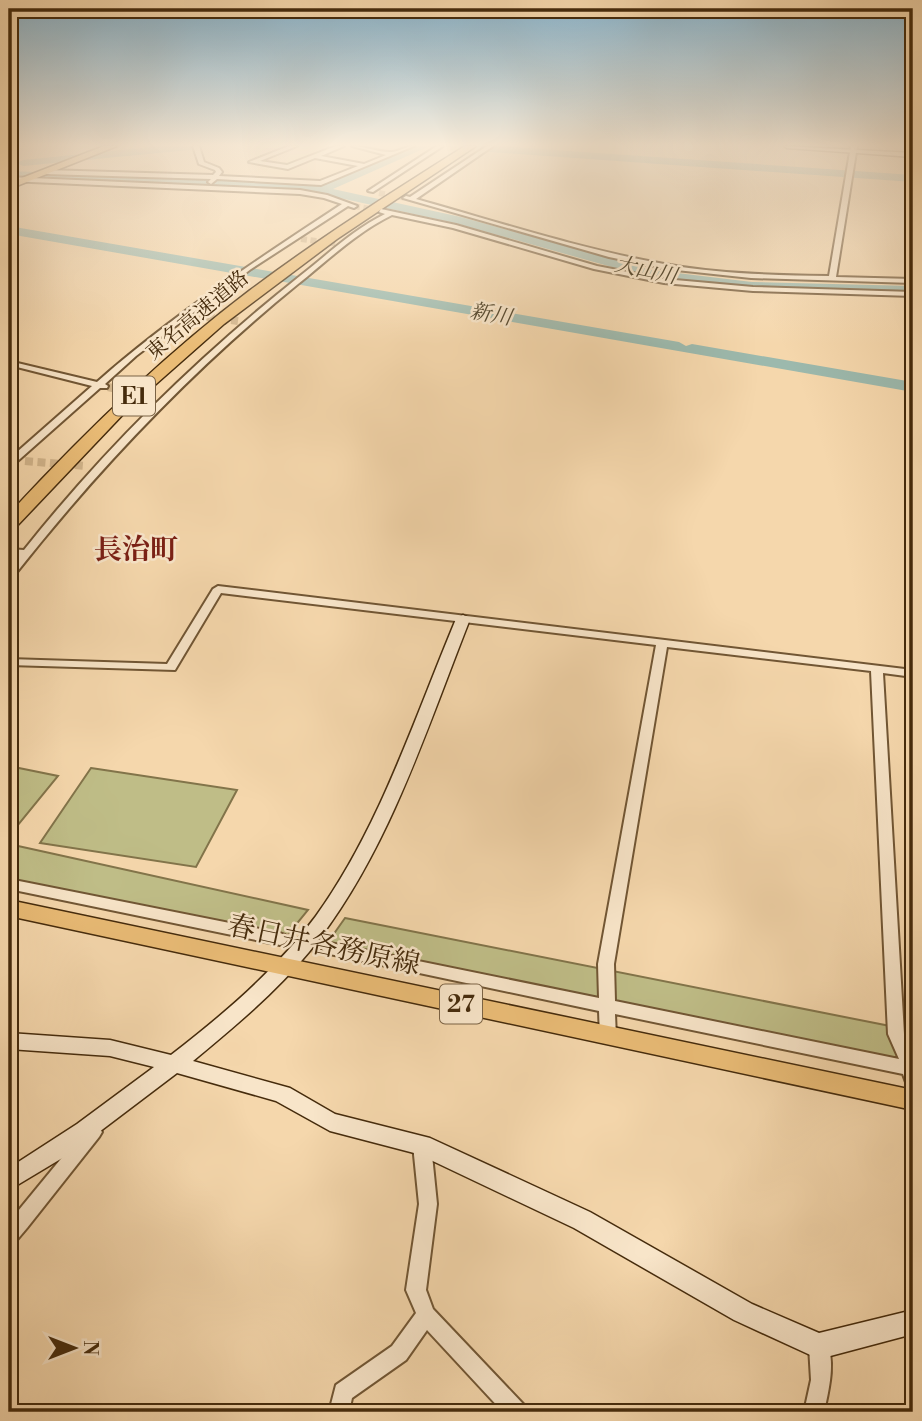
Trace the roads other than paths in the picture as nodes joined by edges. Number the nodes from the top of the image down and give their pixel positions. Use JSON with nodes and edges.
{"nodes":[{"id":1,"x":335,"y":212,"type":"edge"},
{"id":2,"x":363,"y":212,"type":"edge"},
{"id":3,"x":384,"y":212,"type":"tunnel mouth"},
{"id":4,"x":456,"y":212,"type":"edge"},
{"id":5,"x":843,"y":212,"type":"edge"},
{"id":6,"x":390,"y":214,"type":"junction"},
{"id":7,"x":463,"y":214,"type":"junction"},
{"id":8,"x":442,"y":223,"type":"junction"},
{"id":9,"x":271,"y":276,"type":"junction"},
{"id":10,"x":832,"y":278,"type":"junction"},
{"id":11,"x":913,"y":281,"type":"edge"},
{"id":12,"x":913,"y":293,"type":"edge"},
{"id":13,"x":9,"y":363,"type":"edge"},
{"id":14,"x":103,"y":385,"type":"junction"},
{"id":15,"x":152,"y":397,"type":"tunnel mouth"},
{"id":16,"x":163,"y":400,"type":"junction"},
{"id":17,"x":25,"y":461,"type":"tunnel mouth"},
{"id":18,"x":11,"y":462,"type":"edge"},
{"id":19,"x":9,"y":503,"type":"edge"},
{"id":20,"x":9,"y":524,"type":"edge"},
{"id":21,"x":12,"y":552,"type":"dead end"},
{"id":22,"x":26,"y":553,"type":"junction"},
{"id":23,"x":9,"y":575,"type":"edge"},
{"id":24,"x":463,"y":620,"type":"junction"},
{"id":25,"x":662,"y":643,"type":"junction"},
{"id":26,"x":9,"y":662,"type":"edge"},
{"id":27,"x":877,"y":669,"type":"junction"},
{"id":28,"x":913,"y":673,"type":"edge"},
{"id":29,"x":9,"y":884,"type":"edge"},
{"id":30,"x":9,"y":908,"type":"edge"},
{"id":31,"x":280,"y":939,"type":"tunnel mouth"},
{"id":32,"x":330,"y":949,"type":"tunnel mouth"},
{"id":33,"x":288,"y":965,"type":"junction"},
{"id":34,"x":608,"y":1006,"type":"junction"},
{"id":35,"x":608,"y":1037,"type":"junction"},
{"id":36,"x":9,"y":1041,"type":"edge"},
{"id":37,"x":174,"y":1064,"type":"junction"},
{"id":38,"x":912,"y":1072,"type":"edge"},
{"id":39,"x":913,"y":1100,"type":"edge"},
{"id":40,"x":109,"y":1113,"type":"junction"},
{"id":41,"x":422,"y":1145,"type":"junction"},
{"id":42,"x":9,"y":1180,"type":"edge"},
{"id":43,"x":9,"y":1235,"type":"edge"},
{"id":44,"x":426,"y":1315,"type":"junction"},
{"id":45,"x":913,"y":1322,"type":"edge"},
{"id":46,"x":819,"y":1346,"type":"junction"},
{"id":47,"x":339,"y":1412,"type":"edge"},
{"id":48,"x":517,"y":1412,"type":"edge"},
{"id":49,"x":814,"y":1412,"type":"edge"}],
"edges":[{"from":1,"to":14,"type":"street"},
{"from":2,"to":9,"type":"highway","name":"東名高速道路","number":"E1"},
{"from":3,"to":6,"type":"street"},
{"from":4,"to":7,"type":"street"},
{"from":5,"to":10,"type":"street"},
{"from":6,"to":8,"type":"street"},
{"from":6,"to":16,"type":"street"},
{"from":7,"to":8,"type":"street"},
{"from":7,"to":10,"type":"street"},
{"from":8,"to":12,"type":"street"},
{"from":9,"to":19,"type":"highway","name":"東名高速道路","number":"E1"},
{"from":9,"to":20,"type":"highway","name":"東名高速道路","number":"E1"},
{"from":10,"to":11,"type":"street"},
{"from":13,"to":14,"type":"street"},
{"from":14,"to":18,"type":"street"},
{"from":15,"to":16,"type":"street"},
{"from":16,"to":22,"type":"street"},
{"from":17,"to":18,"type":"street"},
{"from":21,"to":22,"type":"street"},
{"from":22,"to":23,"type":"street"},
{"from":24,"to":25,"type":"street"},
{"from":24,"to":26,"type":"street"},
{"from":24,"to":33,"type":"street"},
{"from":25,"to":27,"type":"street"},
{"from":25,"to":34,"type":"street"},
{"from":27,"to":28,"type":"street"},
{"from":27,"to":38,"type":"street"},
{"from":29,"to":31,"type":"street"},
{"from":30,"to":33,"type":"main road","name":"春日井各務原線","number":"27"},
{"from":32,"to":34,"type":"street"},
{"from":33,"to":35,"type":"main road","name":"春日井各務原線","number":"27"},
{"from":33,"to":37,"type":"street"},
{"from":34,"to":35,"type":"street"},
{"from":34,"to":38,"type":"street"},
{"from":35,"to":39,"type":"main road","name":"春日井各務原線","number":"27"},
{"from":36,"to":37,"type":"street"},
{"from":37,"to":40,"type":"street"},
{"from":37,"to":41,"type":"street"},
{"from":40,"to":42,"type":"street"},
{"from":40,"to":43,"type":"street"},
{"from":41,"to":44,"type":"street"},
{"from":41,"to":46,"type":"street"},
{"from":44,"to":47,"type":"street"},
{"from":44,"to":48,"type":"street"},
{"from":45,"to":46,"type":"street"},
{"from":46,"to":49,"type":"street"}]}
